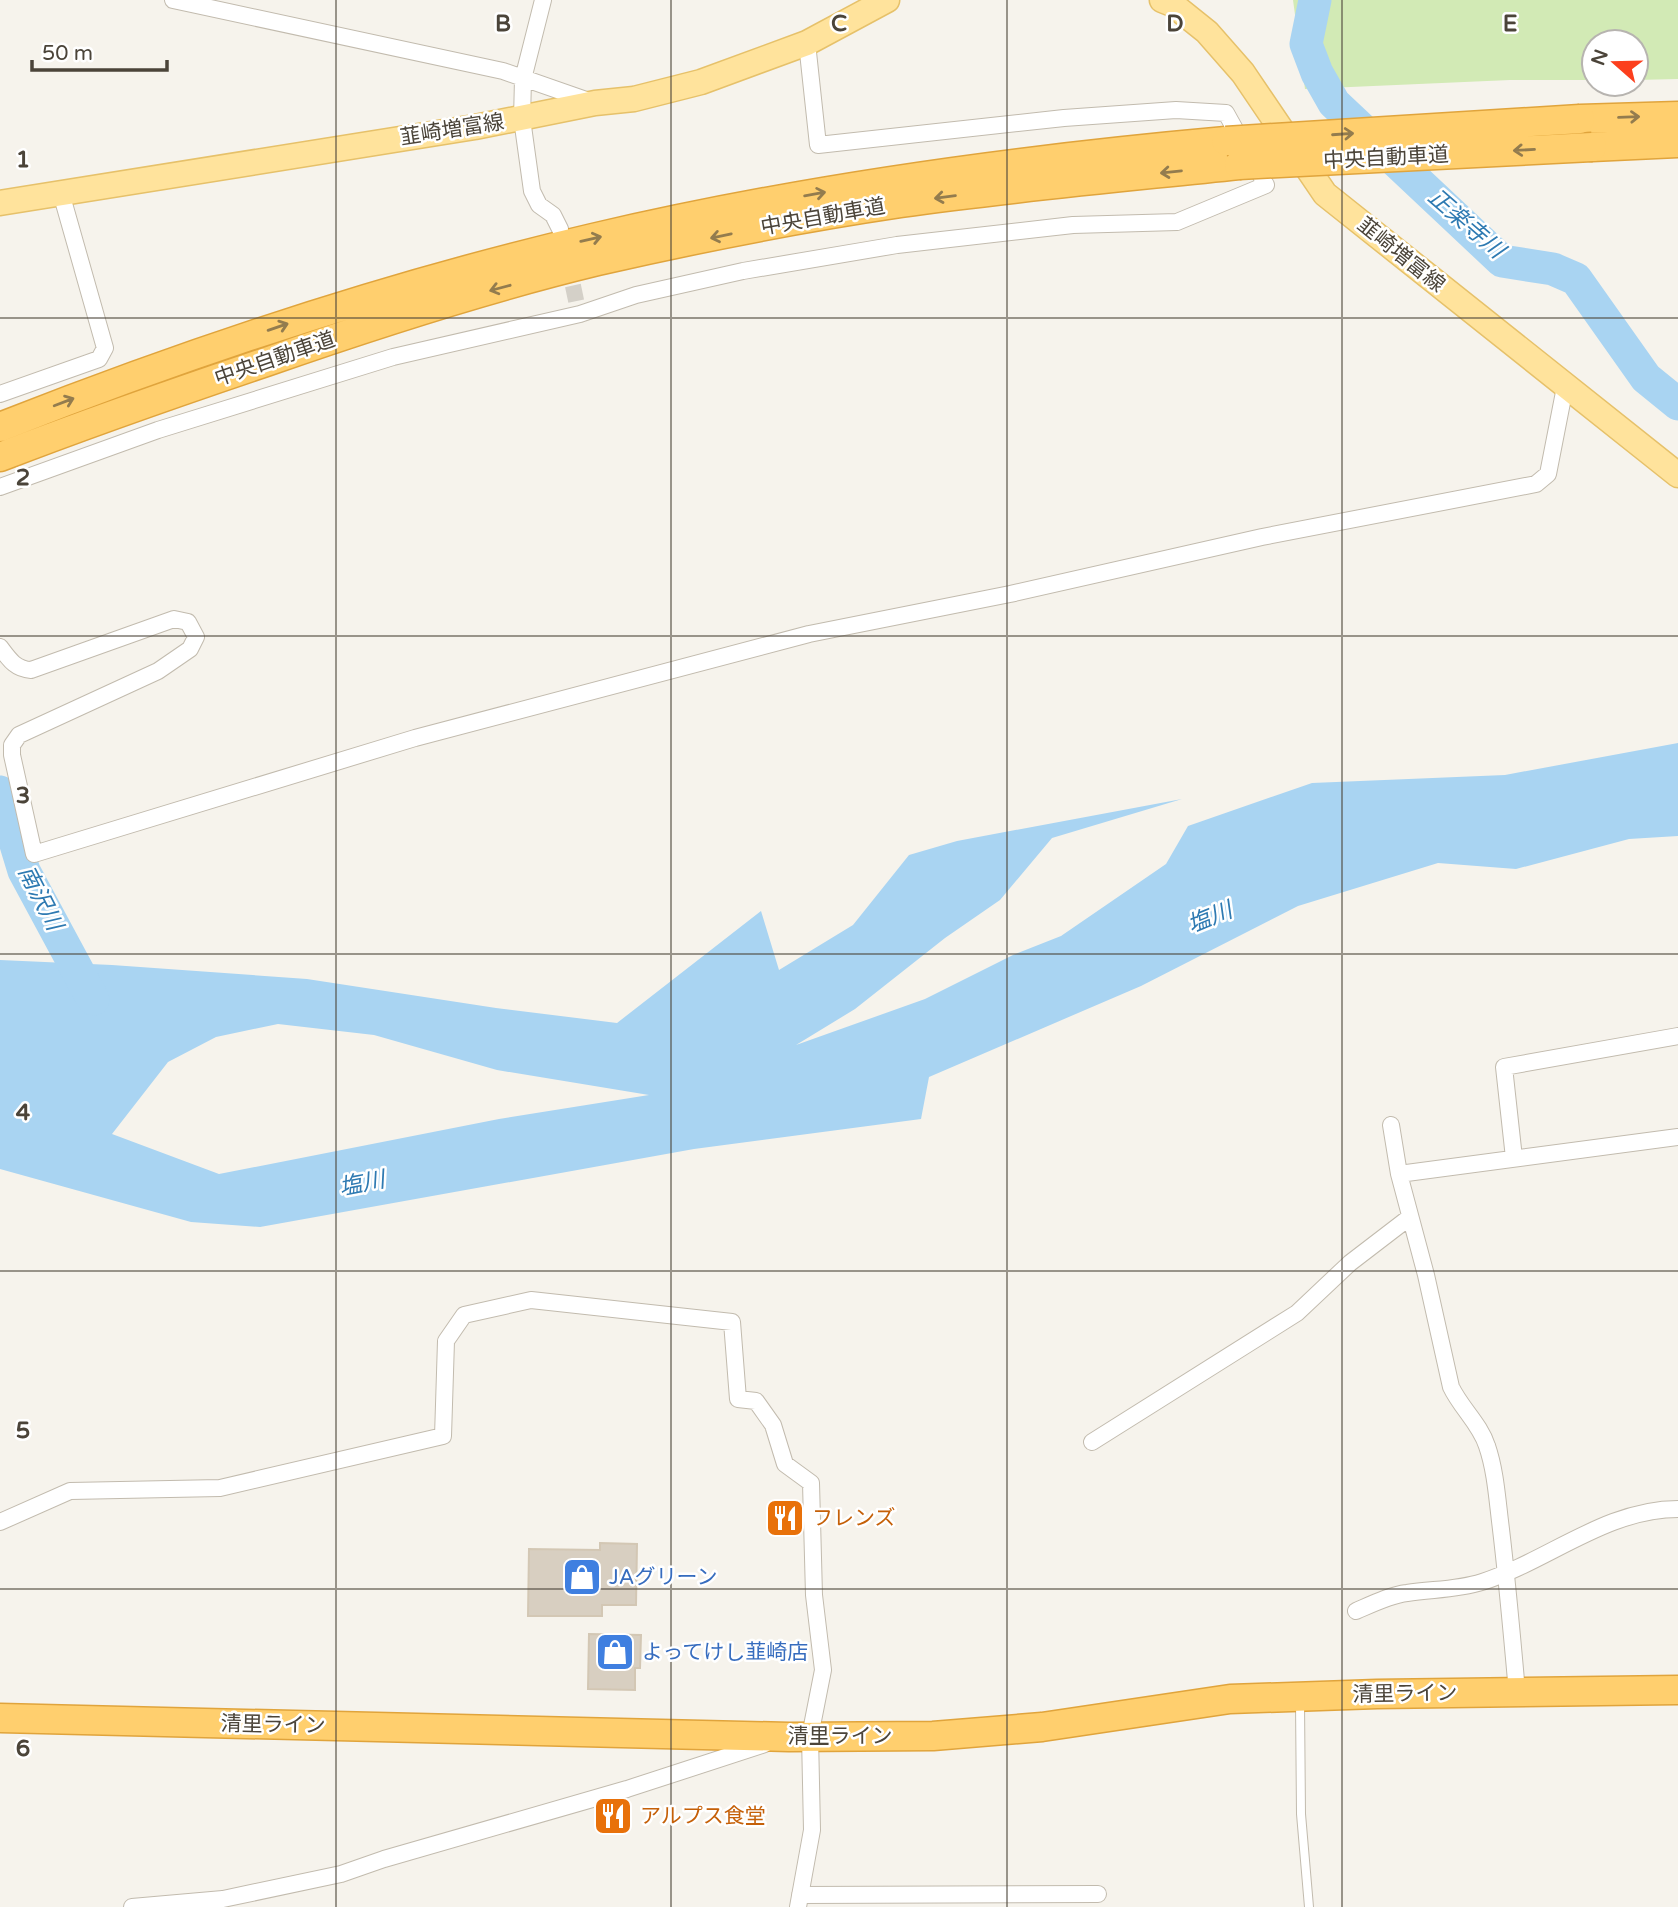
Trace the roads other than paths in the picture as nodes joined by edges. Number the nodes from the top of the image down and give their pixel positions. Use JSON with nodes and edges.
{"nodes":[{"id":1,"x":173,"y":0,"type":"edge"},
{"id":2,"x":543,"y":0,"type":"edge"},
{"id":3,"x":887,"y":0,"type":"edge"},
{"id":4,"x":1169,"y":1,"type":"edge"},
{"id":5,"x":807,"y":43,"type":"junction"},
{"id":6,"x":523,"y":79,"type":"junction"},
{"id":7,"x":595,"y":103,"type":"junction"},
{"id":8,"x":1678,"y":116,"type":"edge"},
{"id":9,"x":522,"y":119,"type":"junction"},
{"id":10,"x":1678,"y":143,"type":"edge"},
{"id":11,"x":1233,"y":153,"type":"junction"},
{"id":12,"x":61,"y":193,"type":"junction"},
{"id":13,"x":0,"y":203,"type":"edge"},
{"id":14,"x":560,"y":229,"type":"dead end"},
{"id":15,"x":1565,"y":387,"type":"junction"},
{"id":16,"x":0,"y":394,"type":"edge"},
{"id":17,"x":0,"y":427,"type":"edge"},
{"id":18,"x":0,"y":457,"type":"edge"},
{"id":19,"x":1678,"y":475,"type":"edge"},
{"id":20,"x":0,"y":487,"type":"edge"},
{"id":21,"x":0,"y":647,"type":"edge"},
{"id":22,"x":1678,"y":1036,"type":"edge"},
{"id":23,"x":1391,"y":1125,"type":"dead end"},
{"id":24,"x":1678,"y":1137,"type":"edge"},
{"id":25,"x":1514,"y":1158,"type":"junction"},
{"id":26,"x":1399,"y":1174,"type":"junction"},
{"id":27,"x":1410,"y":1217,"type":"junction"},
{"id":28,"x":1092,"y":1442,"type":"dead end"},
{"id":29,"x":1678,"y":1509,"type":"edge"},
{"id":30,"x":0,"y":1522,"type":"edge"},
{"id":31,"x":1506,"y":1573,"type":"junction"},
{"id":32,"x":1356,"y":1611,"type":"dead end"},
{"id":33,"x":1678,"y":1690,"type":"edge"},
{"id":34,"x":1517,"y":1692,"type":"junction"},
{"id":35,"x":1300,"y":1696,"type":"junction"},
{"id":36,"x":0,"y":1718,"type":"edge"},
{"id":37,"x":800,"y":1736,"type":"junction"},
{"id":38,"x":1098,"y":1894,"type":"dead end"},
{"id":39,"x":799,"y":1901,"type":"edge"},
{"id":40,"x":132,"y":1907,"type":"edge"},
{"id":41,"x":1309,"y":1907,"type":"edge"}],
"edges":[{"from":1,"to":6,"type":"street"},
{"from":2,"to":6,"type":"street"},
{"from":3,"to":5,"type":"main road","name":"韮崎増富線"},
{"from":4,"to":15,"type":"main road","name":"韮崎増富線"},
{"from":5,"to":7,"type":"main road","name":"韮崎増富線"},
{"from":5,"to":20,"type":"street"},
{"from":6,"to":7,"type":"street"},
{"from":6,"to":9,"type":"street"},
{"from":7,"to":9,"type":"main road","name":"韮崎増富線"},
{"from":11,"to":8,"type":"highway","name":"中央自動車道","one_way":true,"bridge":true},
{"from":9,"to":12,"type":"main road","name":"韮崎増富線"},
{"from":9,"to":14,"type":"street"},
{"from":10,"to":11,"type":"highway","name":"中央自動車道","one_way":true,"bridge":true},
{"from":17,"to":11,"type":"highway","name":"中央自動車道","one_way":true},
{"from":11,"to":18,"type":"highway","name":"中央自動車道","one_way":true},
{"from":12,"to":13,"type":"main road","name":"韮崎増富線"},
{"from":12,"to":16,"type":"street"},
{"from":15,"to":19,"type":"main road","name":"韮崎増富線"},
{"from":15,"to":21,"type":"street"},
{"from":22,"to":25,"type":"street"},
{"from":23,"to":26,"type":"street"},
{"from":24,"to":25,"type":"street"},
{"from":25,"to":26,"type":"street"},
{"from":26,"to":27,"type":"street"},
{"from":27,"to":28,"type":"street"},
{"from":27,"to":31,"type":"street"},
{"from":29,"to":31,"type":"street"},
{"from":30,"to":37,"type":"street"},
{"from":31,"to":32,"type":"street"},
{"from":31,"to":34,"type":"street"},
{"from":33,"to":34,"type":"highway","name":"清里ライン"},
{"from":34,"to":35,"type":"highway","name":"清里ライン"},
{"from":35,"to":37,"type":"highway","name":"清里ライン"},
{"from":35,"to":41,"type":"lane"},
{"from":36,"to":37,"type":"highway","name":"清里ライン"},
{"from":37,"to":39,"type":"street"},
{"from":37,"to":40,"type":"street"},
{"from":38,"to":39,"type":"street"}]}
